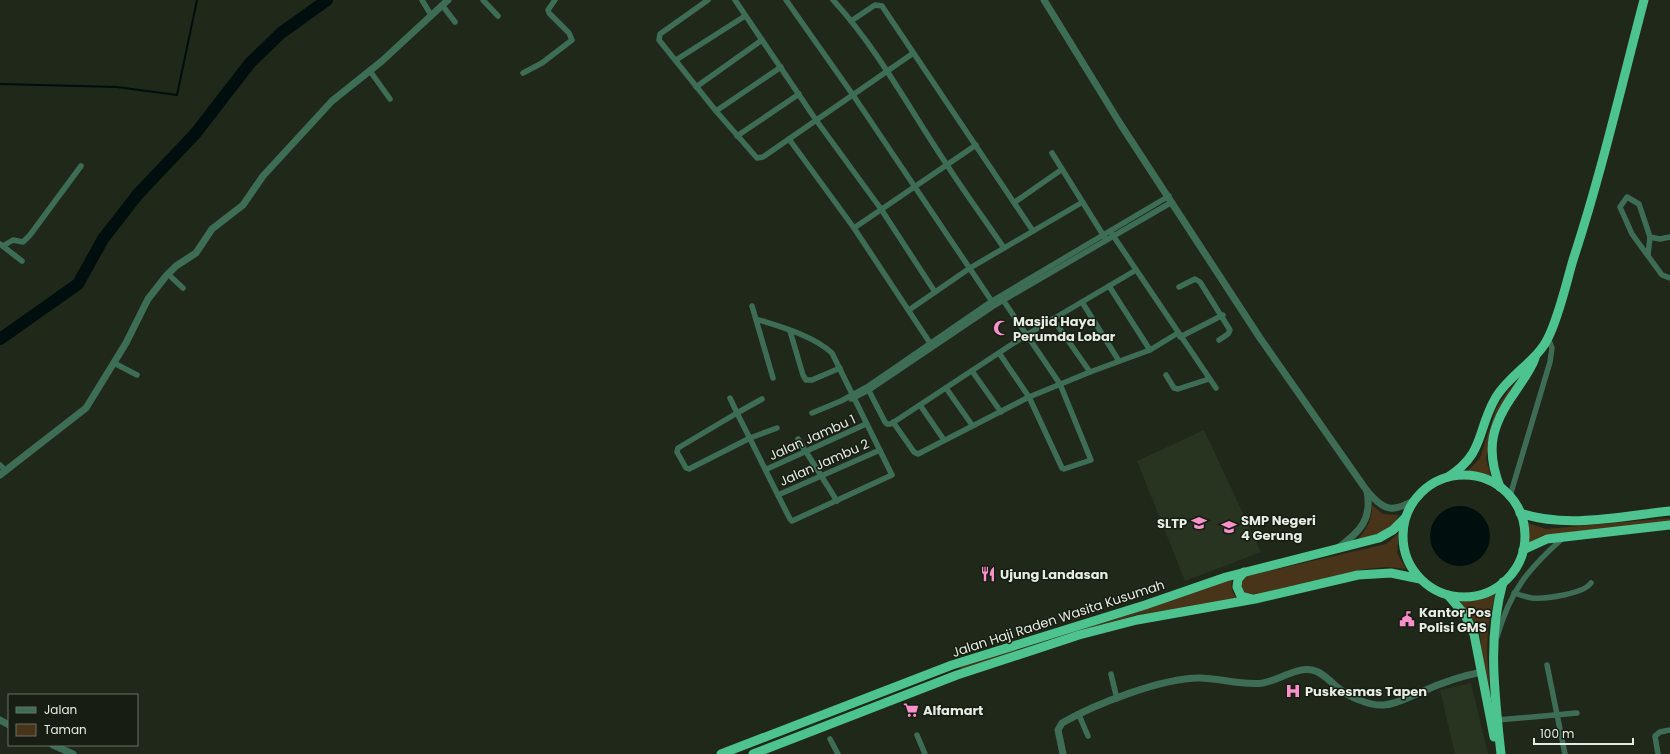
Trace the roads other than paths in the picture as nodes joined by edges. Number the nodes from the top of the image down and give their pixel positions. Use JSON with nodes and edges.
{"nodes":[{"id":1,"x":422,"y":0,"type":"edge"},
{"id":2,"x":483,"y":0,"type":"edge"},
{"id":3,"x":555,"y":0,"type":"edge"},
{"id":4,"x":708,"y":0,"type":"edge"},
{"id":5,"x":735,"y":0,"type":"edge"},
{"id":6,"x":786,"y":0,"type":"edge"},
{"id":7,"x":833,"y":0,"type":"edge"},
{"id":8,"x":1044,"y":0,"type":"edge"},
{"id":9,"x":1644,"y":0,"type":"edge"},
{"id":10,"x":445,"y":3,"type":"edge"},
{"id":11,"x":431,"y":15,"type":"junction"},
{"id":12,"x":498,"y":16,"type":"dead end"},
{"id":13,"x":745,"y":16,"type":"junction"},
{"id":14,"x":851,"y":21,"type":"junction"},
{"id":15,"x":455,"y":22,"type":"dead end"},
{"id":16,"x":762,"y":40,"type":"junction"},
{"id":17,"x":912,"y":54,"type":"junction"},
{"id":18,"x":676,"y":60,"type":"junction"},
{"id":19,"x":781,"y":67,"type":"junction"},
{"id":20,"x":886,"y":72,"type":"junction"},
{"id":21,"x":371,"y":73,"type":"junction"},
{"id":22,"x":523,"y":73,"type":"dead end"},
{"id":23,"x":696,"y":87,"type":"junction"},
{"id":24,"x":799,"y":94,"type":"junction"},
{"id":25,"x":853,"y":95,"type":"junction"},
{"id":26,"x":390,"y":99,"type":"dead end"},
{"id":27,"x":716,"y":111,"type":"junction"},
{"id":28,"x":816,"y":120,"type":"junction"},
{"id":29,"x":737,"y":136,"type":"junction"},
{"id":30,"x":789,"y":138,"type":"junction"},
{"id":31,"x":976,"y":145,"type":"junction"},
{"id":32,"x":1052,"y":153,"type":"dead end"},
{"id":33,"x":947,"y":165,"type":"junction"},
{"id":34,"x":80,"y":166,"type":"dead end"},
{"id":35,"x":1061,"y":170,"type":"junction"},
{"id":36,"x":914,"y":187,"type":"junction"},
{"id":37,"x":1171,"y":199,"type":"junction"},
{"id":38,"x":1015,"y":202,"type":"junction"},
{"id":39,"x":1081,"y":203,"type":"junction"},
{"id":40,"x":1152,"y":206,"type":"junction"},
{"id":41,"x":881,"y":209,"type":"junction"},
{"id":42,"x":1156,"y":212,"type":"junction"},
{"id":43,"x":854,"y":228,"type":"junction"},
{"id":44,"x":1033,"y":230,"type":"junction"},
{"id":45,"x":1112,"y":234,"type":"junction"},
{"id":46,"x":1650,"y":237,"type":"junction"},
{"id":47,"x":1670,"y":237,"type":"edge"},
{"id":48,"x":1104,"y":238,"type":"junction"},
{"id":49,"x":3,"y":246,"type":"edge"},
{"id":50,"x":1004,"y":248,"type":"junction"},
{"id":51,"x":0,"y":252,"type":"edge"},
{"id":52,"x":1648,"y":255,"type":"junction"},
{"id":53,"x":22,"y":261,"type":"dead end"},
{"id":54,"x":970,"y":268,"type":"junction"},
{"id":55,"x":1136,"y":270,"type":"junction"},
{"id":56,"x":168,"y":274,"type":"junction"},
{"id":57,"x":1670,"y":278,"type":"edge"},
{"id":58,"x":1109,"y":286,"type":"junction"},
{"id":59,"x":1179,"y":287,"type":"dead end"},
{"id":60,"x":183,"y":288,"type":"dead end"},
{"id":61,"x":934,"y":292,"type":"junction"},
{"id":62,"x":1003,"y":300,"type":"junction"},
{"id":63,"x":1082,"y":302,"type":"junction"},
{"id":64,"x":993,"y":303,"type":"junction"},
{"id":65,"x":752,"y":306,"type":"dead end"},
{"id":66,"x":909,"y":310,"type":"junction"},
{"id":67,"x":1223,"y":315,"type":"junction"},
{"id":68,"x":756,"y":319,"type":"junction"},
{"id":69,"x":1053,"y":319,"type":"junction"},
{"id":70,"x":790,"y":331,"type":"junction"},
{"id":71,"x":1179,"y":335,"type":"junction"},
{"id":72,"x":1026,"y":336,"type":"junction"},
{"id":73,"x":1548,"y":338,"type":"junction"},
{"id":74,"x":1220,"y":340,"type":"dead end"},
{"id":75,"x":932,"y":345,"type":"junction"},
{"id":76,"x":1150,"y":350,"type":"junction"},
{"id":77,"x":999,"y":353,"type":"junction"},
{"id":78,"x":1536,"y":354,"type":"junction"},
{"id":79,"x":1119,"y":361,"type":"junction"},
{"id":80,"x":114,"y":363,"type":"junction"},
{"id":81,"x":840,"y":368,"type":"junction"},
{"id":82,"x":972,"y":371,"type":"junction"},
{"id":83,"x":1090,"y":372,"type":"junction"},
{"id":84,"x":137,"y":375,"type":"dead end"},
{"id":85,"x":1166,"y":375,"type":"dead end"},
{"id":86,"x":773,"y":378,"type":"dead end"},
{"id":87,"x":1209,"y":379,"type":"junction"},
{"id":88,"x":1060,"y":384,"type":"junction"},
{"id":89,"x":946,"y":388,"type":"junction"},
{"id":90,"x":1216,"y":388,"type":"dead end"},
{"id":91,"x":868,"y":389,"type":"junction"},
{"id":92,"x":853,"y":396,"type":"junction"},
{"id":93,"x":1029,"y":397,"type":"junction"},
{"id":94,"x":730,"y":398,"type":"dead end"},
{"id":95,"x":762,"y":399,"type":"dead end"},
{"id":96,"x":920,"y":405,"type":"junction"},
{"id":97,"x":1001,"y":412,"type":"junction"},
{"id":98,"x":737,"y":413,"type":"junction"},
{"id":99,"x":812,"y":413,"type":"dead end"},
{"id":100,"x":893,"y":422,"type":"junction"},
{"id":101,"x":866,"y":424,"type":"junction"},
{"id":102,"x":972,"y":425,"type":"junction"},
{"id":103,"x":776,"y":428,"type":"dead end"},
{"id":104,"x":750,"y":438,"type":"junction"},
{"id":105,"x":798,"y":439,"type":"dead end"},
{"id":106,"x":944,"y":440,"type":"junction"},
{"id":107,"x":880,"y":450,"type":"junction"},
{"id":108,"x":806,"y":452,"type":"junction"},
{"id":109,"x":0,"y":465,"type":"edge"},
{"id":110,"x":767,"y":469,"type":"junction"},
{"id":111,"x":3,"y":473,"type":"edge"},
{"id":112,"x":821,"y":477,"type":"junction"},
{"id":113,"x":1448,"y":477,"type":"junction"},
{"id":114,"x":1500,"y":487,"type":"junction"},
{"id":115,"x":1367,"y":491,"type":"junction"},
{"id":116,"x":778,"y":495,"type":"junction"},
{"id":117,"x":1510,"y":496,"type":"junction"},
{"id":118,"x":1415,"y":500,"type":"junction"},
{"id":119,"x":837,"y":501,"type":"junction"},
{"id":120,"x":1670,"y":511,"type":"edge"},
{"id":121,"x":1520,"y":514,"type":"junction"},
{"id":122,"x":1405,"y":518,"type":"junction"},
{"id":123,"x":1670,"y":525,"type":"edge"},
{"id":124,"x":1565,"y":536,"type":"junction"},
{"id":125,"x":1334,"y":550,"type":"junction"},
{"id":126,"x":1523,"y":550,"type":"junction"},
{"id":127,"x":1244,"y":572,"type":"junction"},
{"id":128,"x":1420,"y":579,"type":"junction"},
{"id":129,"x":1503,"y":582,"type":"junction"},
{"id":130,"x":1591,"y":583,"type":"dead end"},
{"id":131,"x":1514,"y":593,"type":"junction"},
{"id":132,"x":1448,"y":595,"type":"junction"},
{"id":133,"x":1255,"y":599,"type":"junction"},
{"id":134,"x":1494,"y":649,"type":"junction"},
{"id":135,"x":952,"y":665,"type":"junction"},
{"id":136,"x":1547,"y":665,"type":"dead end"},
{"id":137,"x":1482,"y":672,"type":"junction"},
{"id":138,"x":1111,"y":674,"type":"dead end"},
{"id":139,"x":957,"y":675,"type":"junction"},
{"id":140,"x":1117,"y":699,"type":"junction"},
{"id":141,"x":1490,"y":700,"type":"junction"},
{"id":142,"x":1577,"y":712,"type":"dead end"},
{"id":143,"x":1557,"y":714,"type":"junction"},
{"id":144,"x":1079,"y":715,"type":"junction"},
{"id":145,"x":1497,"y":720,"type":"junction"},
{"id":146,"x":1670,"y":730,"type":"edge"},
{"id":147,"x":917,"y":735,"type":"dead end"},
{"id":148,"x":1088,"y":736,"type":"dead end"},
{"id":149,"x":830,"y":739,"type":"dead end"},
{"id":150,"x":55,"y":746,"type":"edge"},
{"id":151,"x":73,"y":754,"type":"edge"},
{"id":152,"x":721,"y":754,"type":"edge"},
{"id":153,"x":753,"y":754,"type":"edge"},
{"id":154,"x":838,"y":754,"type":"edge"},
{"id":155,"x":925,"y":754,"type":"edge"},
{"id":156,"x":1063,"y":754,"type":"edge"},
{"id":157,"x":1500,"y":754,"type":"edge"},
{"id":158,"x":1565,"y":754,"type":"edge"},
{"id":159,"x":1658,"y":754,"type":"edge"}],
"edges":[{"from":1,"to":11,"type":"street"},
{"from":2,"to":12,"type":"street"},
{"from":3,"to":22,"type":"street"},
{"from":4,"to":18,"type":"street"},
{"from":5,"to":13,"type":"street"},
{"from":6,"to":25,"type":"street"},
{"from":7,"to":14,"type":"street"},
{"from":8,"to":37,"type":"street"},
{"from":9,"to":73,"type":"highway"},
{"from":10,"to":11,"type":"street"},
{"from":10,"to":15,"type":"street"},
{"from":11,"to":21,"type":"street"},
{"from":13,"to":16,"type":"street"},
{"from":13,"to":18,"type":"street"},
{"from":14,"to":17,"type":"street"},
{"from":14,"to":20,"type":"street"},
{"from":16,"to":19,"type":"street"},
{"from":16,"to":23,"type":"street"},
{"from":17,"to":20,"type":"street"},
{"from":17,"to":31,"type":"street"},
{"from":18,"to":23,"type":"street"},
{"from":19,"to":24,"type":"street"},
{"from":19,"to":27,"type":"street"},
{"from":20,"to":25,"type":"street"},
{"from":20,"to":33,"type":"street"},
{"from":21,"to":26,"type":"street"},
{"from":21,"to":56,"type":"street"},
{"from":23,"to":27,"type":"street"},
{"from":24,"to":28,"type":"street"},
{"from":24,"to":29,"type":"street"},
{"from":25,"to":28,"type":"street"},
{"from":25,"to":36,"type":"street"},
{"from":27,"to":29,"type":"street"},
{"from":28,"to":30,"type":"street"},
{"from":28,"to":41,"type":"street"},
{"from":29,"to":30,"type":"street"},
{"from":30,"to":43,"type":"street"},
{"from":31,"to":33,"type":"street"},
{"from":31,"to":38,"type":"street"},
{"from":32,"to":35,"type":"street"},
{"from":33,"to":36,"type":"street"},
{"from":33,"to":50,"type":"street"},
{"from":34,"to":49,"type":"street"},
{"from":35,"to":38,"type":"street"},
{"from":35,"to":39,"type":"street"},
{"from":36,"to":41,"type":"street"},
{"from":36,"to":54,"type":"street"},
{"from":37,"to":40,"type":"street"},
{"from":37,"to":42,"type":"street"},
{"from":37,"to":115,"type":"street"},
{"from":38,"to":44,"type":"street"},
{"from":39,"to":44,"type":"street"},
{"from":39,"to":48,"type":"street"},
{"from":40,"to":42,"type":"street"},
{"from":40,"to":45,"type":"street"},
{"from":41,"to":43,"type":"street"},
{"from":41,"to":61,"type":"street"},
{"from":42,"to":45,"type":"street"},
{"from":43,"to":66,"type":"street"},
{"from":44,"to":50,"type":"street"},
{"from":45,"to":48,"type":"street"},
{"from":45,"to":55,"type":"street"},
{"from":46,"to":47,"type":"street"},
{"from":46,"to":52,"type":"street"},
{"from":46,"to":52,"type":"street"},
{"from":48,"to":62,"type":"street"},
{"from":48,"to":64,"type":"street"},
{"from":49,"to":51,"type":"street"},
{"from":49,"to":53,"type":"street"},
{"from":50,"to":54,"type":"street"},
{"from":52,"to":57,"type":"street"},
{"from":54,"to":61,"type":"street"},
{"from":54,"to":64,"type":"street"},
{"from":55,"to":58,"type":"street"},
{"from":55,"to":71,"type":"street"},
{"from":56,"to":60,"type":"street"},
{"from":56,"to":80,"type":"street"},
{"from":58,"to":63,"type":"street"},
{"from":58,"to":76,"type":"street"},
{"from":59,"to":67,"type":"street"},
{"from":61,"to":66,"type":"street"},
{"from":62,"to":64,"type":"street"},
{"from":62,"to":72,"type":"street"},
{"from":63,"to":69,"type":"street"},
{"from":63,"to":79,"type":"street"},
{"from":64,"to":75,"type":"street"},
{"from":65,"to":68,"type":"street"},
{"from":66,"to":75,"type":"street"},
{"from":67,"to":71,"type":"street"},
{"from":67,"to":74,"type":"street"},
{"from":68,"to":70,"type":"street"},
{"from":68,"to":86,"type":"street"},
{"from":69,"to":72,"type":"street"},
{"from":69,"to":83,"type":"street"},
{"from":70,"to":81,"type":"street"},
{"from":70,"to":81,"type":"street"},
{"from":71,"to":76,"type":"street"},
{"from":71,"to":87,"type":"street"},
{"from":72,"to":77,"type":"street"},
{"from":72,"to":88,"type":"street"},
{"from":73,"to":78,"type":"highway"},
{"from":73,"to":117,"type":"street"},
{"from":75,"to":91,"type":"street"},
{"from":76,"to":79,"type":"street"},
{"from":77,"to":82,"type":"street"},
{"from":77,"to":93,"type":"street"},
{"from":78,"to":113,"type":"highway"},
{"from":78,"to":114,"type":"highway"},
{"from":79,"to":83,"type":"street"},
{"from":80,"to":84,"type":"street"},
{"from":80,"to":111,"type":"street"},
{"from":81,"to":92,"type":"street"},
{"from":82,"to":89,"type":"street"},
{"from":82,"to":97,"type":"street"},
{"from":83,"to":88,"type":"street"},
{"from":85,"to":87,"type":"street"},
{"from":87,"to":90,"type":"street"},
{"from":88,"to":93,"type":"street"},
{"from":88,"to":93,"type":"street"},
{"from":89,"to":96,"type":"street"},
{"from":89,"to":102,"type":"street"},
{"from":91,"to":92,"type":"street"},
{"from":91,"to":100,"type":"street"},
{"from":92,"to":99,"type":"street"},
{"from":92,"to":101,"type":"street"},
{"from":93,"to":97,"type":"street"},
{"from":94,"to":98,"type":"street"},
{"from":95,"to":98,"type":"street"},
{"from":96,"to":100,"type":"street"},
{"from":96,"to":106,"type":"street"},
{"from":97,"to":102,"type":"street"},
{"from":98,"to":104,"type":"street"},
{"from":98,"to":104,"type":"street"},
{"from":100,"to":106,"type":"street"},
{"from":101,"to":107,"type":"street"},
{"from":101,"to":108,"type":"street","name":"Jalan Jambu 1"},
{"from":102,"to":106,"type":"street"},
{"from":103,"to":104,"type":"street"},
{"from":104,"to":110,"type":"street"},
{"from":105,"to":108,"type":"street"},
{"from":107,"to":112,"type":"street","name":"Jalan Jambu 2"},
{"from":107,"to":119,"type":"street"},
{"from":108,"to":110,"type":"street","name":"Jalan Jambu 1"},
{"from":108,"to":112,"type":"street"},
{"from":109,"to":111,"type":"street"},
{"from":110,"to":116,"type":"street"},
{"from":112,"to":116,"type":"street","name":"Jalan Jambu 2"},
{"from":112,"to":119,"type":"street"},
{"from":113,"to":114,"type":"highway"},
{"from":113,"to":118,"type":"highway"},
{"from":114,"to":117,"type":"highway"},
{"from":115,"to":118,"type":"street"},
{"from":115,"to":125,"type":"street"},
{"from":116,"to":119,"type":"street"},
{"from":117,"to":121,"type":"highway"},
{"from":118,"to":122,"type":"highway"},
{"from":120,"to":121,"type":"highway"},
{"from":121,"to":126,"type":"highway"},
{"from":122,"to":125,"type":"highway","name":"Jalan Haji Raden Wasita Kusumah"},
{"from":122,"to":128,"type":"highway"},
{"from":123,"to":124,"type":"highway"},
{"from":124,"to":126,"type":"highway"},
{"from":124,"to":131,"type":"street"},
{"from":125,"to":127,"type":"highway","name":"Jalan Haji Raden Wasita Kusumah"},
{"from":126,"to":129,"type":"highway"},
{"from":127,"to":133,"type":"highway"},
{"from":127,"to":135,"type":"highway","name":"Jalan Haji Raden Wasita Kusumah"},
{"from":128,"to":132,"type":"highway"},
{"from":128,"to":133,"type":"highway","name":"Jalan Haji Raden Wasita Kusumah"},
{"from":129,"to":132,"type":"highway"},
{"from":129,"to":134,"type":"highway"},
{"from":130,"to":131,"type":"street"},
{"from":131,"to":134,"type":"street"},
{"from":132,"to":137,"type":"highway"},
{"from":133,"to":139,"type":"highway","name":"Jalan Haji Raden Wasita Kusumah"},
{"from":134,"to":141,"type":"highway"},
{"from":135,"to":139,"type":"highway"},
{"from":135,"to":152,"type":"highway","name":"Jalan Haji Raden Wasita Kusumah"},
{"from":136,"to":143,"type":"street"},
{"from":137,"to":140,"type":"street"},
{"from":137,"to":141,"type":"highway"},
{"from":138,"to":140,"type":"street"},
{"from":139,"to":153,"type":"highway","name":"Jalan Haji Raden Wasita Kusumah"},
{"from":140,"to":144,"type":"street"},
{"from":141,"to":145,"type":"highway"},
{"from":141,"to":157,"type":"highway"},
{"from":142,"to":143,"type":"street"},
{"from":143,"to":145,"type":"street"},
{"from":143,"to":158,"type":"street"},
{"from":144,"to":148,"type":"street"},
{"from":144,"to":156,"type":"street"},
{"from":145,"to":157,"type":"highway"},
{"from":146,"to":159,"type":"street"},
{"from":147,"to":155,"type":"street"},
{"from":149,"to":154,"type":"street"},
{"from":150,"to":151,"type":"street"}]}
